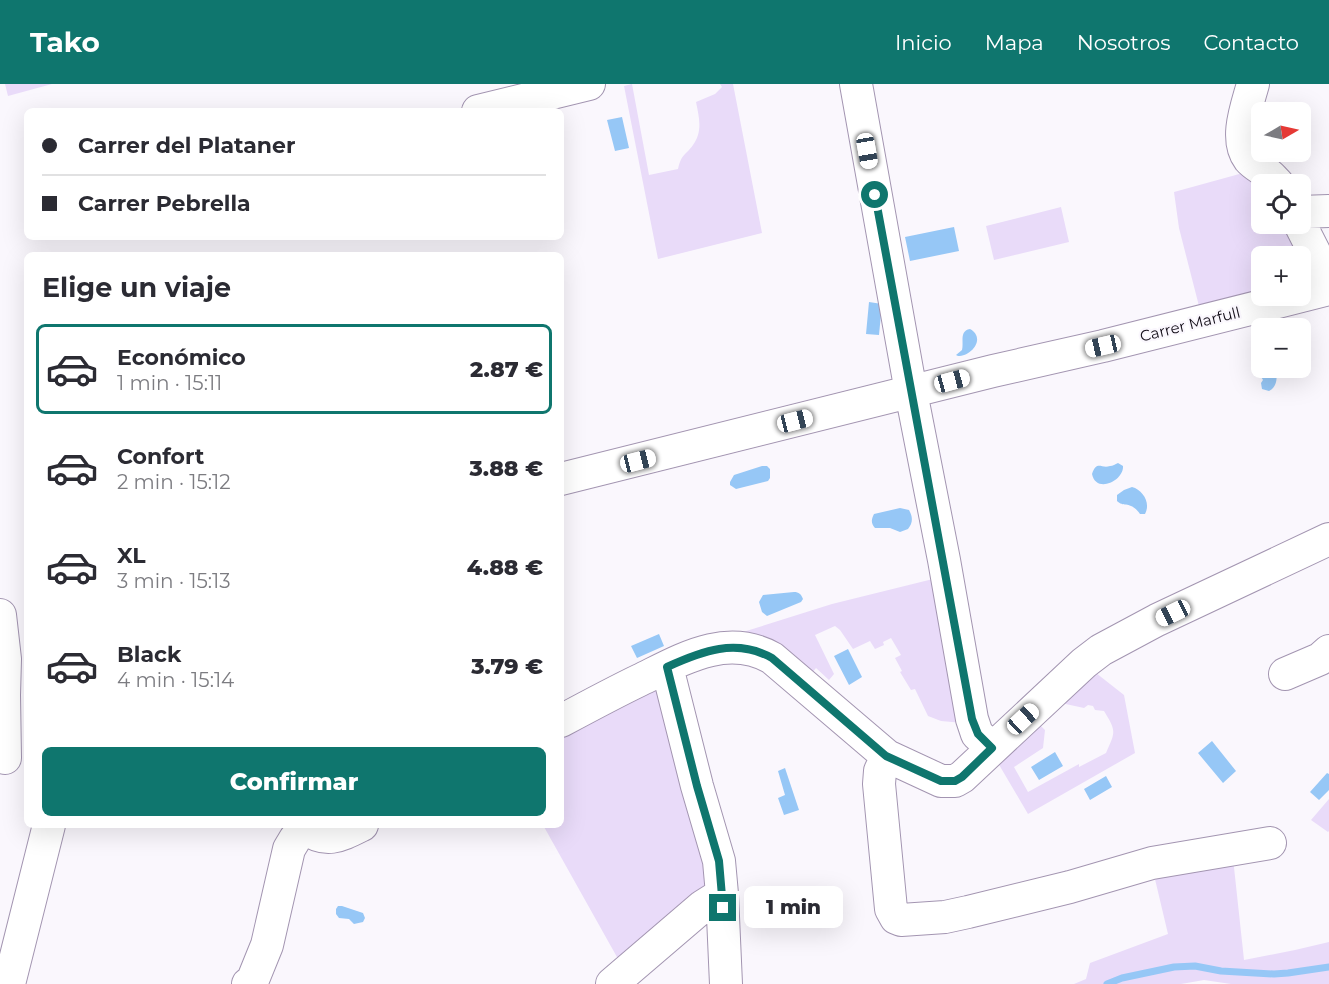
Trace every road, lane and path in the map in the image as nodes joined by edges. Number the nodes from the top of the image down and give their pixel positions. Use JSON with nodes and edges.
{"nodes":[{"id":1,"x":589,"y":84,"type":"edge"},
{"id":2,"x":855,"y":84,"type":"edge"},
{"id":3,"x":1253,"y":84,"type":"edge"},
{"id":4,"x":490,"y":108,"type":"edge"},
{"id":5,"x":1268,"y":174,"type":"edge"},
{"id":6,"x":1329,"y":211,"type":"edge"},
{"id":7,"x":1311,"y":212,"type":"edge"},
{"id":8,"x":1305,"y":234,"type":"edge"},
{"id":9,"x":1329,"y":281,"type":"edge"},
{"id":10,"x":1329,"y":289,"type":"edge"},
{"id":11,"x":911,"y":392,"type":"junction"},
{"id":12,"x":564,"y":478,"type":"edge"},
{"id":13,"x":1329,"y":539,"type":"edge"},
{"id":14,"x":0,"y":615,"type":"edge"},
{"id":15,"x":1329,"y":651,"type":"edge"},
{"id":16,"x":667,"y":667,"type":"junction"},
{"id":17,"x":1285,"y":674,"type":"dead end"},
{"id":18,"x":564,"y":719,"type":"edge"},
{"id":19,"x":992,"y":748,"type":"junction"},
{"id":20,"x":886,"y":756,"type":"junction"},
{"id":21,"x":11,"y":758,"type":"edge"},
{"id":22,"x":48,"y":828,"type":"edge"},
{"id":23,"x":303,"y":828,"type":"edge"},
{"id":24,"x":305,"y":828,"type":"edge"},
{"id":25,"x":355,"y":828,"type":"edge"},
{"id":26,"x":1270,"y":843,"type":"dead end"},
{"id":27,"x":722,"y":894,"type":"junction"},
{"id":28,"x":9,"y":984,"type":"edge"},
{"id":29,"x":250,"y":984,"type":"edge"},
{"id":30,"x":612,"y":984,"type":"edge"},
{"id":31,"x":726,"y":984,"type":"edge"}],
"edges":[{"from":1,"to":4,"type":"street"},
{"from":2,"to":11,"type":"street"},
{"from":3,"to":5,"type":"street"},
{"from":6,"to":7,"type":"street"},
{"from":8,"to":9,"type":"street"},
{"from":10,"to":11,"type":"street","name":"Carrer Marfull"},
{"from":11,"to":12,"type":"street","name":"Carrer Marfull"},
{"from":11,"to":19,"type":"street"},
{"from":13,"to":19,"type":"street"},
{"from":14,"to":21,"type":"street"},
{"from":15,"to":17,"type":"street"},
{"from":16,"to":18,"type":"street"},
{"from":16,"to":20,"type":"street"},
{"from":16,"to":27,"type":"street"},
{"from":19,"to":20,"type":"street"},
{"from":20,"to":26,"type":"street"},
{"from":22,"to":28,"type":"street"},
{"from":23,"to":29,"type":"street"},
{"from":24,"to":25,"type":"street"},
{"from":27,"to":30,"type":"street"},
{"from":27,"to":31,"type":"street"}]}
